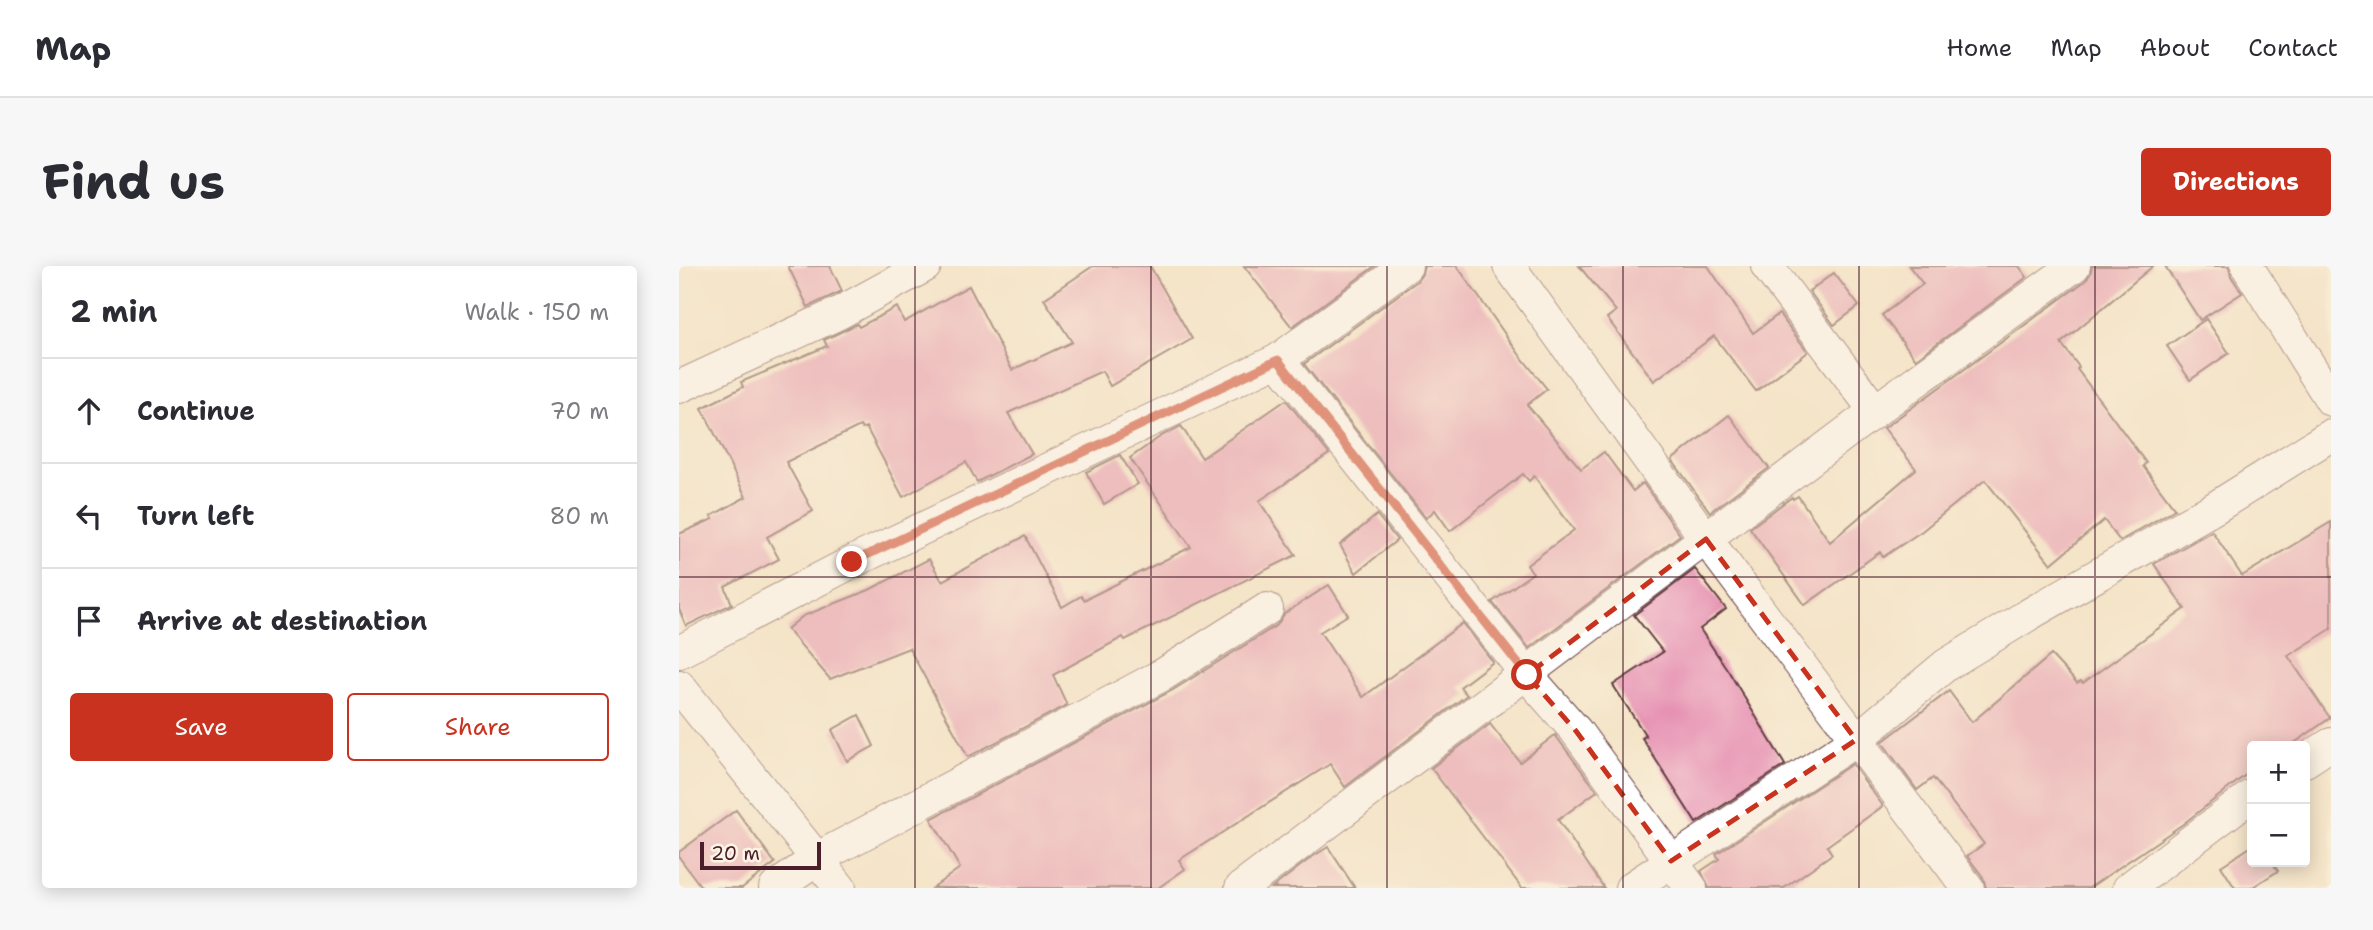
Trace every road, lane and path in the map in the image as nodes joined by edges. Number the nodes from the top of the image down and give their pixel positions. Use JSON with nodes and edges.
{"nodes":[{"id":1,"x":925,"y":266,"type":"edge"},
{"id":2,"x":1406,"y":266,"type":"edge"},
{"id":3,"x":1509,"y":266,"type":"edge"},
{"id":4,"x":1767,"y":266,"type":"edge"},
{"id":5,"x":2074,"y":266,"type":"edge"},
{"id":6,"x":2247,"y":266,"type":"edge"},
{"id":7,"x":2040,"y":276,"type":"edge"},
{"id":8,"x":1278,"y":360,"type":"junction"},
{"id":9,"x":679,"y":387,"type":"edge"},
{"id":10,"x":2331,"y":400,"type":"edge"},
{"id":11,"x":1875,"y":411,"type":"junction"},
{"id":12,"x":2331,"y":435,"type":"edge"},
{"id":13,"x":1706,"y":539,"type":"junction"},
{"id":14,"x":1267,"y":609,"type":"dead end"},
{"id":15,"x":679,"y":652,"type":"edge"},
{"id":16,"x":1527,"y":675,"type":"junction"},
{"id":17,"x":679,"y":686,"type":"edge"},
{"id":18,"x":1856,"y":740,"type":"junction"},
{"id":19,"x":2331,"y":744,"type":"edge"},
{"id":20,"x":2310,"y":758,"type":"edge"},
{"id":21,"x":2247,"y":799,"type":"edge"},
{"id":22,"x":816,"y":859,"type":"junction"},
{"id":23,"x":1671,"y":861,"type":"junction"},
{"id":24,"x":775,"y":888,"type":"edge"},
{"id":25,"x":840,"y":888,"type":"edge"},
{"id":26,"x":1241,"y":888,"type":"edge"},
{"id":27,"x":1631,"y":888,"type":"edge"},
{"id":28,"x":1691,"y":888,"type":"edge"},
{"id":29,"x":1968,"y":888,"type":"edge"},
{"id":30,"x":2129,"y":888,"type":"edge"}],
"edges":[{"from":1,"to":9,"type":"street"},
{"from":2,"to":8,"type":"street"},
{"from":3,"to":13,"type":"street"},
{"from":4,"to":11,"type":"street"},
{"from":5,"to":7,"type":"street"},
{"from":6,"to":10,"type":"street"},
{"from":7,"to":11,"type":"street"},
{"from":8,"to":15,"type":"street"},
{"from":8,"to":16,"type":"street"},
{"from":11,"to":13,"type":"street"},
{"from":12,"to":18,"type":"street"},
{"from":13,"to":16,"type":"street"},
{"from":13,"to":18,"type":"street"},
{"from":14,"to":22,"type":"street"},
{"from":16,"to":23,"type":"street"},
{"from":16,"to":26,"type":"street"},
{"from":17,"to":22,"type":"street"},
{"from":18,"to":23,"type":"street"},
{"from":18,"to":29,"type":"street"},
{"from":19,"to":20,"type":"street"},
{"from":21,"to":30,"type":"street"},
{"from":22,"to":24,"type":"street"},
{"from":22,"to":25,"type":"street"},
{"from":23,"to":27,"type":"street"},
{"from":23,"to":28,"type":"street"}]}
